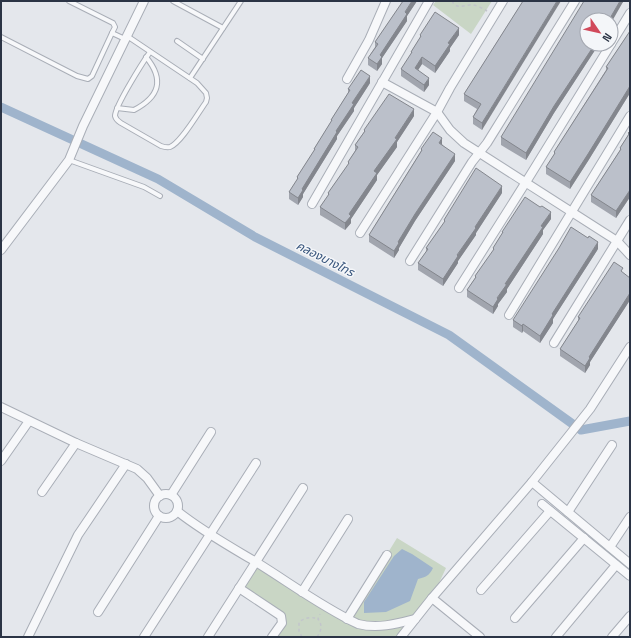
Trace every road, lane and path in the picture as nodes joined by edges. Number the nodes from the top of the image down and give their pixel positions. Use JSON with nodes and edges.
{"nodes":[{"id":1,"x":69,"y":1,"type":"edge"},
{"id":2,"x":144,"y":1,"type":"edge"},
{"id":3,"x":173,"y":1,"type":"edge"},
{"id":4,"x":241,"y":1,"type":"edge"},
{"id":5,"x":386,"y":1,"type":"edge"},
{"id":6,"x":429,"y":1,"type":"edge"},
{"id":7,"x":452,"y":1,"type":"edge"},
{"id":8,"x":503,"y":1,"type":"edge"},
{"id":9,"x":575,"y":1,"type":"edge"},
{"id":10,"x":630,"y":13,"type":"edge"},
{"id":11,"x":494,"y":16,"type":"junction"},
{"id":12,"x":223,"y":28,"type":"junction"},
{"id":13,"x":619,"y":31,"type":"edge"},
{"id":14,"x":112,"y":33,"type":"junction"},
{"id":15,"x":1,"y":37,"type":"edge"},
{"id":16,"x":126,"y":37,"type":"junction"},
{"id":17,"x":177,"y":41,"type":"dead end"},
{"id":18,"x":150,"y":52,"type":"junction"},
{"id":19,"x":606,"y":52,"type":"edge"},
{"id":20,"x":146,"y":57,"type":"junction"},
{"id":21,"x":203,"y":59,"type":"junction"},
{"id":22,"x":190,"y":78,"type":"junction"},
{"id":23,"x":347,"y":79,"type":"dead end"},
{"id":24,"x":382,"y":82,"type":"junction"},
{"id":25,"x":117,"y":108,"type":"junction"},
{"id":26,"x":437,"y":112,"type":"junction"},
{"id":27,"x":630,"y":116,"type":"edge"},
{"id":28,"x":479,"y":153,"type":"junction"},
{"id":29,"x":70,"y":159,"type":"junction"},
{"id":30,"x":525,"y":182,"type":"junction"},
{"id":31,"x":160,"y":196,"type":"dead end"},
{"id":32,"x":312,"y":204,"type":"dead end"},
{"id":33,"x":571,"y":212,"type":"junction"},
{"id":34,"x":630,"y":220,"type":"edge"},
{"id":35,"x":360,"y":233,"type":"dead end"},
{"id":36,"x":617,"y":241,"type":"junction"},
{"id":37,"x":1,"y":250,"type":"edge"},
{"id":38,"x":630,"y":255,"type":"edge"},
{"id":39,"x":410,"y":261,"type":"dead end"},
{"id":40,"x":459,"y":288,"type":"dead end"},
{"id":41,"x":509,"y":315,"type":"dead end"},
{"id":42,"x":554,"y":343,"type":"dead end"},
{"id":43,"x":630,"y":347,"type":"edge"},
{"id":44,"x":1,"y":407,"type":"edge"},
{"id":45,"x":30,"y":421,"type":"junction"},
{"id":46,"x":211,"y":432,"type":"dead end"},
{"id":47,"x":76,"y":443,"type":"junction"},
{"id":48,"x":612,"y":445,"type":"dead end"},
{"id":49,"x":1,"y":461,"type":"edge"},
{"id":50,"x":256,"y":463,"type":"dead end"},
{"id":51,"x":126,"y":464,"type":"junction"},
{"id":52,"x":532,"y":482,"type":"junction"},
{"id":53,"x":303,"y":488,"type":"dead end"},
{"id":54,"x":42,"y":492,"type":"dead end"},
{"id":55,"x":171,"y":495,"type":"junction"},
{"id":56,"x":160,"y":496,"type":"junction"},
{"id":57,"x":542,"y":504,"type":"dead end"},
{"id":58,"x":550,"y":511,"type":"junction"},
{"id":59,"x":177,"y":512,"type":"junction"},
{"id":60,"x":568,"y":512,"type":"junction"},
{"id":61,"x":159,"y":516,"type":"junction"},
{"id":62,"x":630,"y":517,"type":"edge"},
{"id":63,"x":348,"y":519,"type":"dead end"},
{"id":64,"x":209,"y":534,"type":"junction"},
{"id":65,"x":584,"y":538,"type":"junction"},
{"id":66,"x":610,"y":547,"type":"junction"},
{"id":67,"x":387,"y":555,"type":"dead end"},
{"id":68,"x":256,"y":562,"type":"junction"},
{"id":69,"x":630,"y":564,"type":"edge"},
{"id":70,"x":616,"y":565,"type":"junction"},
{"id":71,"x":630,"y":576,"type":"edge"},
{"id":72,"x":239,"y":588,"type":"junction"},
{"id":73,"x":481,"y":590,"type":"dead end"},
{"id":74,"x":302,"y":592,"type":"junction"},
{"id":75,"x":432,"y":598,"type":"junction"},
{"id":76,"x":325,"y":606,"type":"junction"},
{"id":77,"x":98,"y":612,"type":"dead end"},
{"id":78,"x":630,"y":616,"type":"edge"},
{"id":79,"x":515,"y":618,"type":"dead end"},
{"id":80,"x":318,"y":619,"type":"junction"},
{"id":81,"x":347,"y":619,"type":"junction"},
{"id":82,"x":415,"y":619,"type":"junction"},
{"id":83,"x":475,"y":635,"type":"edge"},
{"id":84,"x":28,"y":637,"type":"edge"},
{"id":85,"x":144,"y":637,"type":"edge"},
{"id":86,"x":208,"y":637,"type":"edge"},
{"id":87,"x":272,"y":637,"type":"edge"},
{"id":88,"x":302,"y":637,"type":"edge"},
{"id":89,"x":316,"y":637,"type":"edge"},
{"id":90,"x":400,"y":637,"type":"edge"},
{"id":91,"x":556,"y":637,"type":"edge"},
{"id":92,"x":612,"y":637,"type":"edge"}],
"edges":[{"from":1,"to":14,"type":"lane"},
{"from":2,"to":16,"type":"street"},
{"from":3,"to":12,"type":"lane"},
{"from":4,"to":12,"type":"lane"},
{"from":5,"to":23,"type":"street"},
{"from":6,"to":24,"type":"street"},
{"from":7,"to":11,"type":"path"},
{"from":8,"to":11,"type":"street"},
{"from":9,"to":28,"type":"street"},
{"from":10,"to":13,"type":"street"},
{"from":11,"to":26,"type":"street"},
{"from":12,"to":21,"type":"lane"},
{"from":14,"to":15,"type":"lane"},
{"from":14,"to":16,"type":"lane"},
{"from":16,"to":18,"type":"lane"},
{"from":16,"to":29,"type":"street"},
{"from":17,"to":21,"type":"lane"},
{"from":18,"to":20,"type":"lane"},
{"from":18,"to":22,"type":"lane"},
{"from":19,"to":30,"type":"street"},
{"from":20,"to":25,"type":"lane"},
{"from":20,"to":25,"type":"lane"},
{"from":21,"to":22,"type":"lane"},
{"from":22,"to":25,"type":"lane"},
{"from":24,"to":26,"type":"street"},
{"from":24,"to":32,"type":"street"},
{"from":26,"to":28,"type":"street"},
{"from":26,"to":35,"type":"street"},
{"from":27,"to":33,"type":"street"},
{"from":28,"to":30,"type":"street"},
{"from":28,"to":39,"type":"street"},
{"from":29,"to":31,"type":"lane"},
{"from":29,"to":37,"type":"street"},
{"from":30,"to":33,"type":"street"},
{"from":30,"to":40,"type":"street"},
{"from":33,"to":36,"type":"street"},
{"from":33,"to":41,"type":"street"},
{"from":34,"to":36,"type":"street"},
{"from":36,"to":38,"type":"street"},
{"from":36,"to":42,"type":"street"},
{"from":43,"to":52,"type":"street"},
{"from":44,"to":45,"type":"street"},
{"from":45,"to":47,"type":"street"},
{"from":45,"to":49,"type":"street"},
{"from":46,"to":55,"type":"street"},
{"from":47,"to":51,"type":"street"},
{"from":47,"to":54,"type":"street"},
{"from":48,"to":60,"type":"street"},
{"from":50,"to":64,"type":"street"},
{"from":51,"to":56,"type":"street"},
{"from":51,"to":84,"type":"street"},
{"from":52,"to":60,"type":"street"},
{"from":52,"to":75,"type":"street"},
{"from":53,"to":68,"type":"street"},
{"from":55,"to":56,"type":"street"},
{"from":55,"to":59,"type":"street"},
{"from":56,"to":61,"type":"street"},
{"from":57,"to":58,"type":"street"},
{"from":58,"to":65,"type":"street"},
{"from":58,"to":73,"type":"street"},
{"from":59,"to":61,"type":"street"},
{"from":59,"to":64,"type":"street"},
{"from":60,"to":66,"type":"street"},
{"from":61,"to":77,"type":"street"},
{"from":62,"to":66,"type":"street"},
{"from":63,"to":74,"type":"street"},
{"from":64,"to":68,"type":"street"},
{"from":64,"to":85,"type":"street"},
{"from":65,"to":70,"type":"street"},
{"from":65,"to":79,"type":"street"},
{"from":66,"to":69,"type":"street"},
{"from":67,"to":81,"type":"street"},
{"from":68,"to":72,"type":"street"},
{"from":68,"to":74,"type":"street"},
{"from":70,"to":71,"type":"street"},
{"from":70,"to":91,"type":"street"},
{"from":72,"to":86,"type":"street"},
{"from":72,"to":87,"type":"street"},
{"from":74,"to":76,"type":"street"},
{"from":75,"to":82,"type":"street"},
{"from":75,"to":83,"type":"street"},
{"from":76,"to":80,"type":"path"},
{"from":76,"to":81,"type":"street"},
{"from":78,"to":92,"type":"street"},
{"from":80,"to":88,"type":"path"},
{"from":80,"to":89,"type":"path"},
{"from":81,"to":82,"type":"street"},
{"from":82,"to":90,"type":"street"}]}
